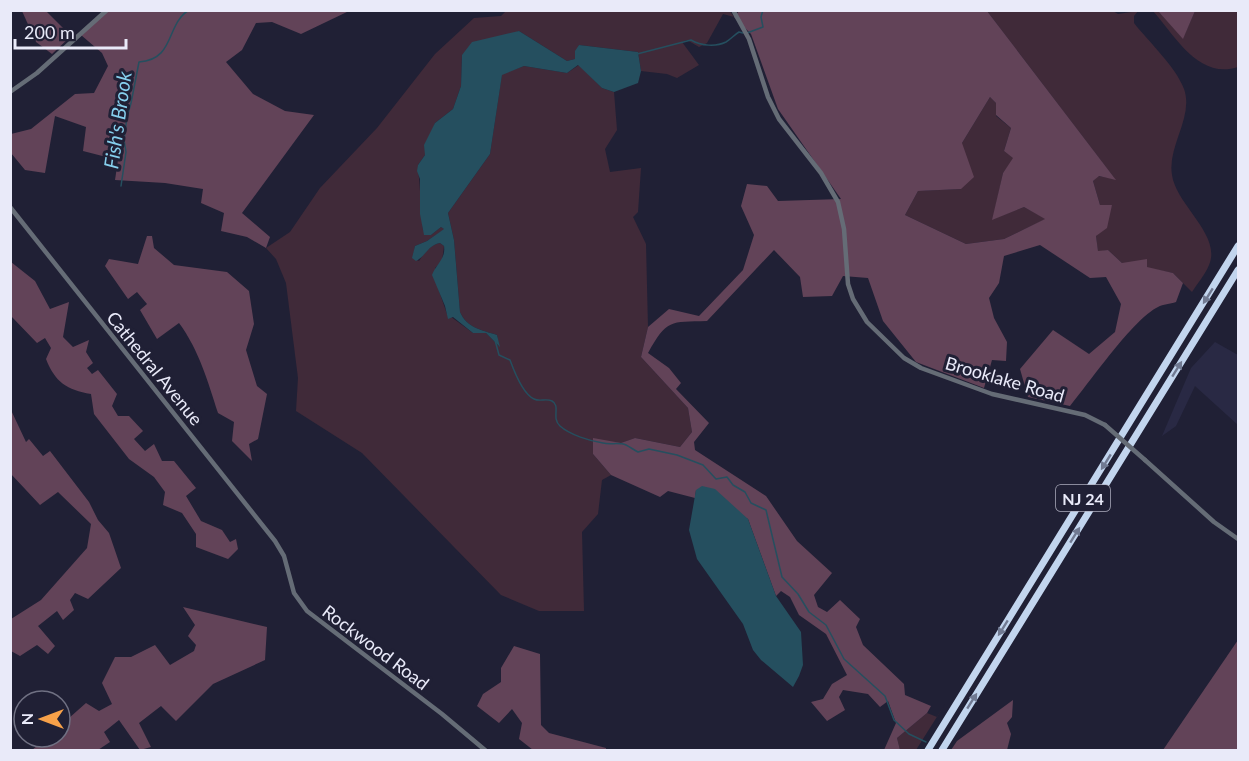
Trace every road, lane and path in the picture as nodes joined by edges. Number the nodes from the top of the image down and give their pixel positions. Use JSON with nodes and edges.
{"nodes":[{"id":1,"x":107,"y":10,"type":"edge"},
{"id":2,"x":733,"y":10,"type":"edge"},
{"id":3,"x":10,"y":92,"type":"edge"},
{"id":4,"x":10,"y":207,"type":"edge"},
{"id":5,"x":1239,"y":246,"type":"edge"},
{"id":6,"x":1239,"y":270,"type":"edge"},
{"id":7,"x":1239,"y":539,"type":"edge"},
{"id":8,"x":279,"y":546,"type":"joint"},
{"id":9,"x":485,"y":750,"type":"edge"},
{"id":10,"x":928,"y":750,"type":"edge"},
{"id":11,"x":942,"y":750,"type":"edge"}],
"edges":[{"from":1,"to":3,"type":"street"},
{"from":2,"to":7,"type":"street","name":"Brooklake Road","bridge":true},
{"from":4,"to":8,"type":"street","name":"Cathedral Avenue"},
{"from":5,"to":10,"type":"highway","number":"NJ 24","one_way":true},
{"from":11,"to":6,"type":"highway","number":"NJ 24","one_way":true},
{"from":8,"to":9,"type":"street","name":"Rockwood Road"}]}
